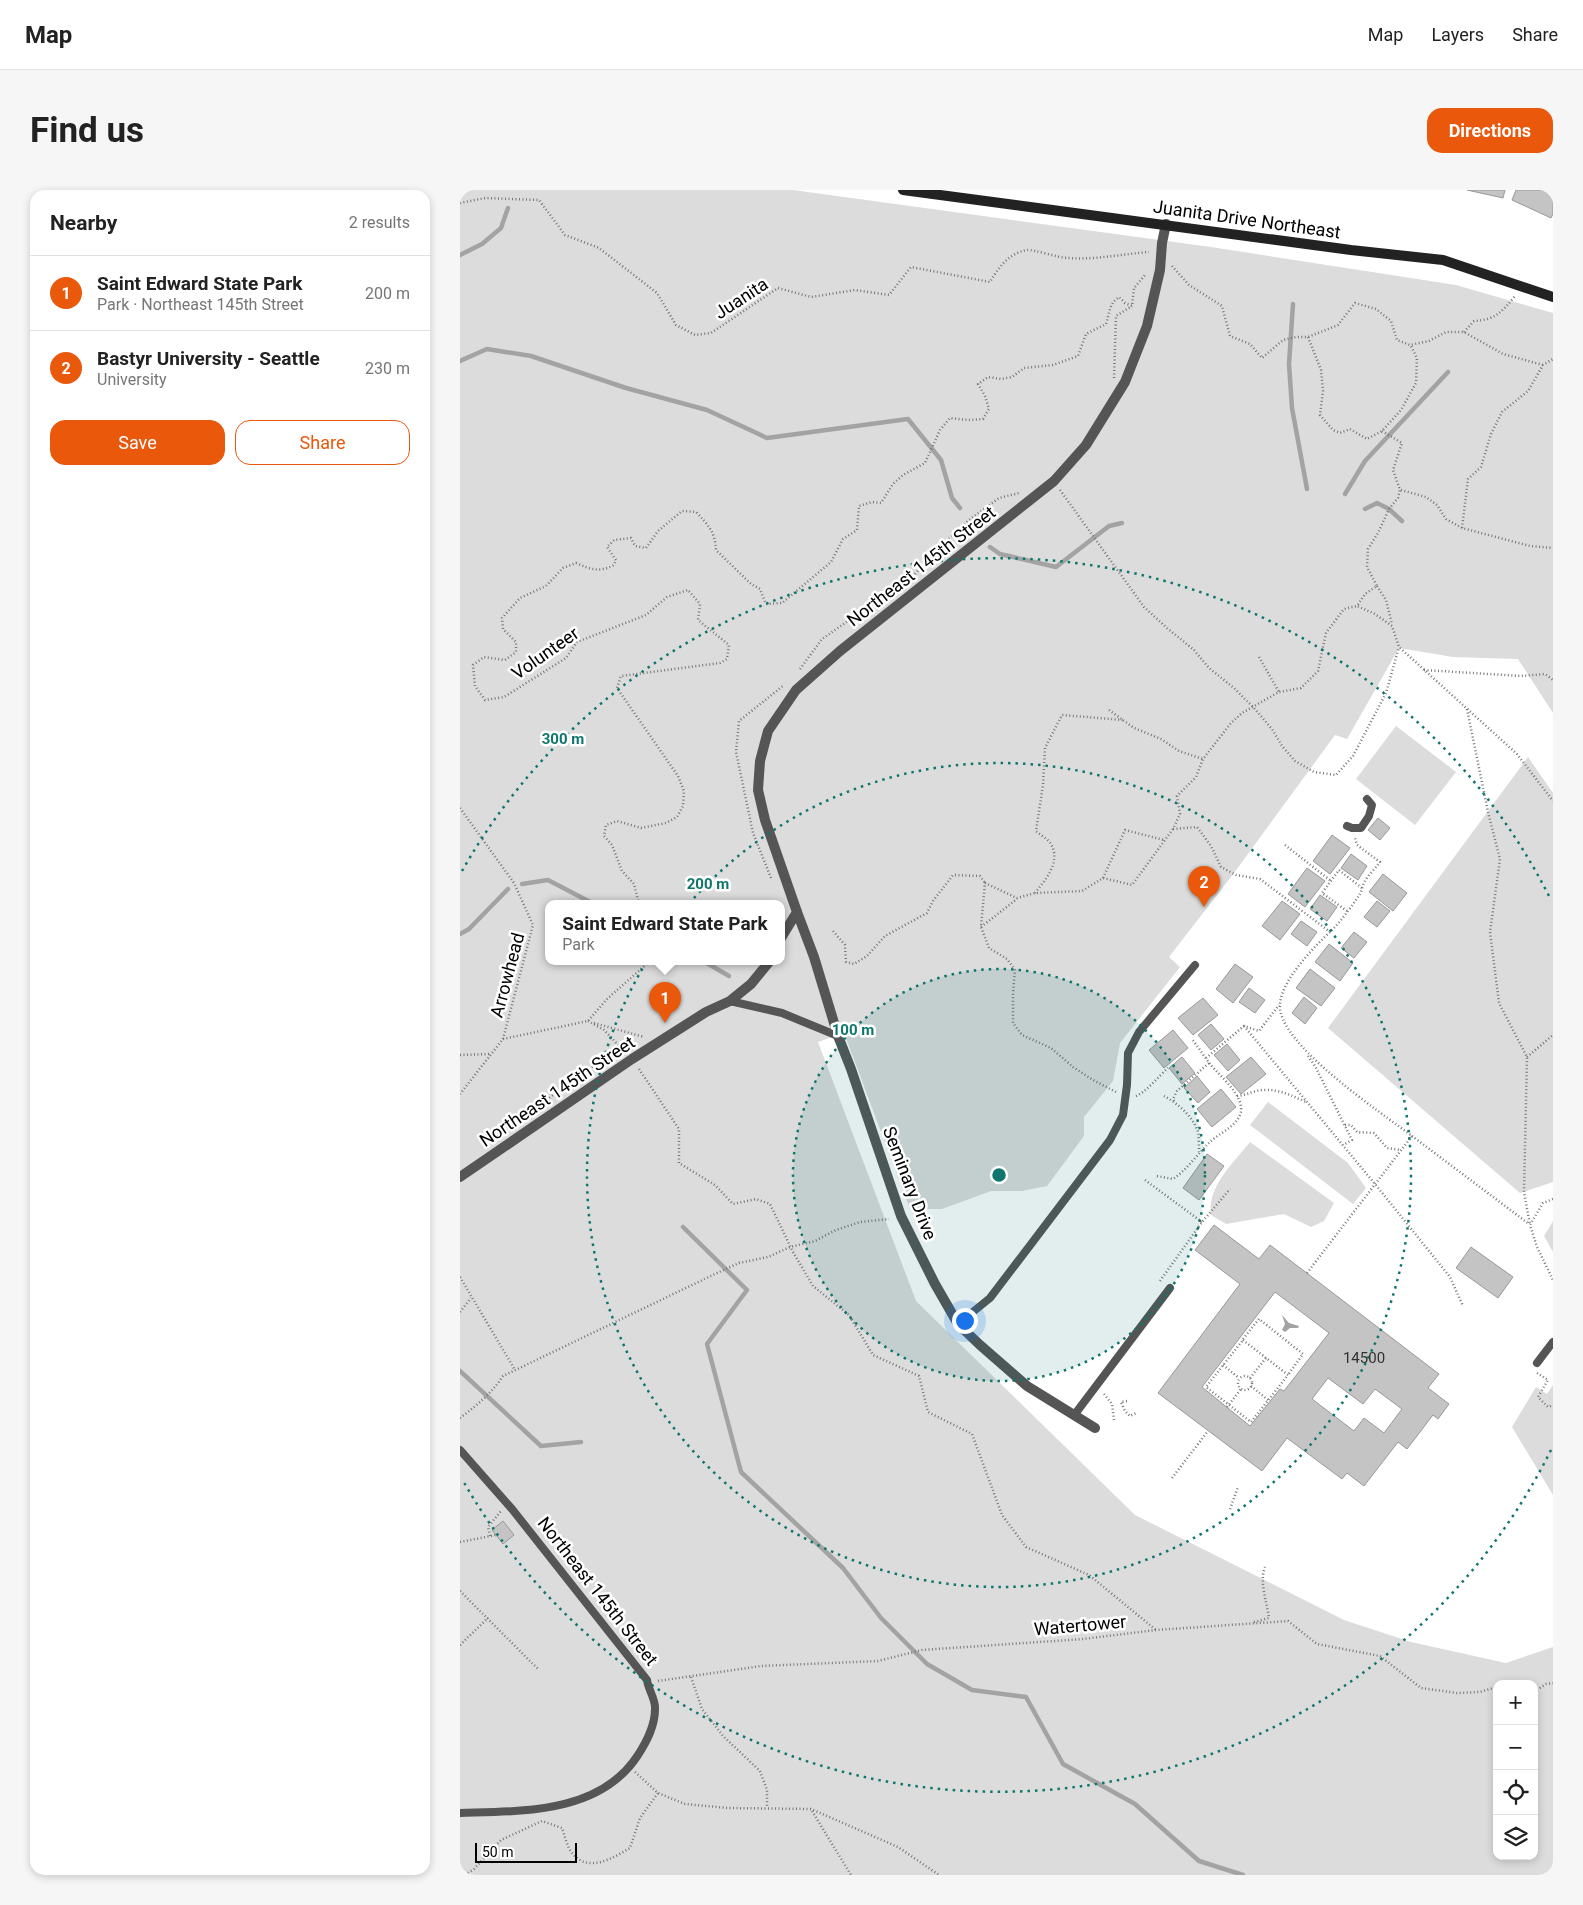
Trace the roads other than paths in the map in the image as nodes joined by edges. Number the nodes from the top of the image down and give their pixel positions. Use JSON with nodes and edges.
{"nodes":[{"id":1,"x":903,"y":190,"type":"edge"},
{"id":2,"x":1166,"y":224,"type":"junction"},
{"id":3,"x":1553,"y":297,"type":"edge"},
{"id":4,"x":1367,"y":799,"type":"dead end"},
{"id":5,"x":1350,"y":827,"type":"road end"},
{"id":6,"x":797,"y":912,"type":"junction"},
{"id":7,"x":785,"y":932,"type":"edge"},
{"id":8,"x":767,"y":965,"type":"edge"},
{"id":9,"x":1195,"y":965,"type":"dead end"},
{"id":10,"x":730,"y":1001,"type":"junction"},
{"id":11,"x":838,"y":1036,"type":"junction"},
{"id":12,"x":460,"y":1178,"type":"edge"},
{"id":13,"x":1170,"y":1288,"type":"dead end"},
{"id":14,"x":958,"y":1324,"type":"junction"},
{"id":15,"x":1553,"y":1342,"type":"edge"},
{"id":16,"x":1537,"y":1363,"type":"dead end"},
{"id":17,"x":1075,"y":1414,"type":"junction"},
{"id":18,"x":1095,"y":1428,"type":"dead end"},
{"id":19,"x":460,"y":1450,"type":"edge"},
{"id":20,"x":460,"y":1813,"type":"edge"}],
"edges":[{"from":1,"to":2,"type":"main road","name":"Juanita Drive Northeast"},
{"from":2,"to":3,"type":"main road","name":"Juanita Drive Northeast"},
{"from":2,"to":6,"type":"street","name":"Northeast 145th Street"},
{"from":4,"to":5,"type":"lane"},
{"from":6,"to":7,"type":"street"},
{"from":6,"to":11,"type":"street","name":"Seminary Drive"},
{"from":8,"to":10,"type":"street","name":"Northeast 145th Street"},
{"from":9,"to":14,"type":"lane"},
{"from":10,"to":11,"type":"lane"},
{"from":10,"to":12,"type":"street","name":"Northeast 145th Street"},
{"from":11,"to":14,"type":"street","name":"Seminary Drive"},
{"from":13,"to":17,"type":"lane"},
{"from":14,"to":17,"type":"street","name":"Seminary Drive"},
{"from":15,"to":16,"type":"lane"},
{"from":17,"to":18,"type":"street","name":"Seminary Drive"},
{"from":19,"to":20,"type":"lane","name":"Northeast 145th Street"}]}
